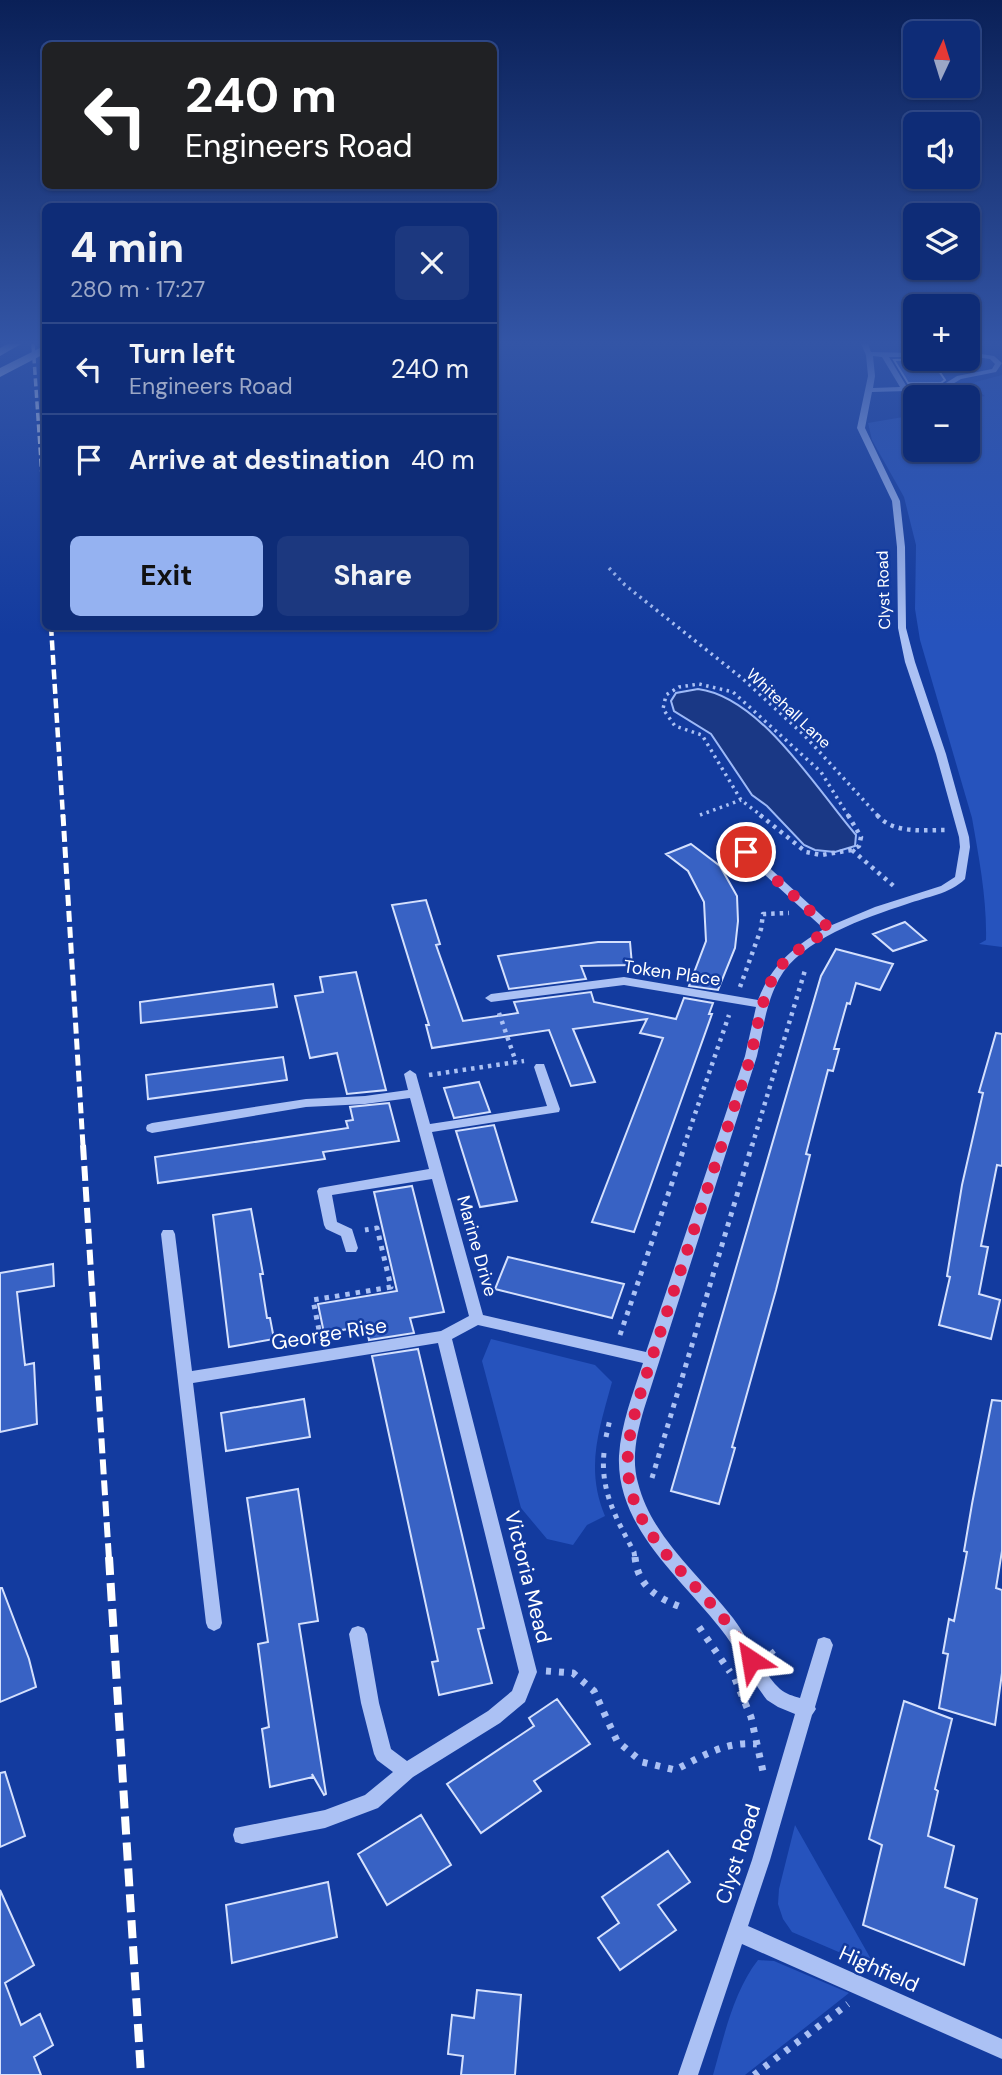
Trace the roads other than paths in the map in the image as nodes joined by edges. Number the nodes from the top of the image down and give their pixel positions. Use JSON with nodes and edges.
{"nodes":[{"id":1,"x":867,"y":441,"type":"edge"},
{"id":2,"x":746,"y":852,"type":"dead end"},
{"id":3,"x":830,"y":929,"type":"junction"},
{"id":4,"x":493,"y":998,"type":"road end"},
{"id":5,"x":764,"y":1005,"type":"junction"},
{"id":6,"x":540,"y":1067,"type":"road end"},
{"id":7,"x":410,"y":1076,"type":"road end"},
{"id":8,"x":414,"y":1093,"type":"junction"},
{"id":9,"x":152,"y":1128,"type":"dead end"},
{"id":10,"x":425,"y":1129,"type":"junction"},
{"id":11,"x":437,"y":1173,"type":"junction"},
{"id":12,"x":168,"y":1234,"type":"dead end"},
{"id":13,"x":351,"y":1248,"type":"dead end"},
{"id":14,"x":477,"y":1319,"type":"junction"},
{"id":15,"x":444,"y":1336,"type":"junction"},
{"id":16,"x":651,"y":1359,"type":"junction"},
{"id":17,"x":184,"y":1378,"type":"junction"},
{"id":18,"x":214,"y":1623,"type":"dead end"},
{"id":19,"x":358,"y":1634,"type":"dead end"},
{"id":20,"x":824,"y":1645,"type":"dead end"},
{"id":21,"x":370,"y":1703,"type":"joint"},
{"id":22,"x":807,"y":1709,"type":"junction"},
{"id":23,"x":407,"y":1771,"type":"junction"},
{"id":24,"x":242,"y":1835,"type":"dead end"},
{"id":25,"x":736,"y":1931,"type":"junction"},
{"id":26,"x":1002,"y":2049,"type":"edge"},
{"id":27,"x":688,"y":2075,"type":"edge"}],
"edges":[{"from":1,"to":3,"type":"street","name":"Clyst Road"},
{"from":2,"to":3,"type":"street"},
{"from":3,"to":5,"type":"street"},
{"from":4,"to":5,"type":"street","name":"Token Place"},
{"from":5,"to":16,"type":"street"},
{"from":6,"to":10,"type":"street"},
{"from":7,"to":8,"type":"street","name":"Marine Drive"},
{"from":8,"to":9,"type":"street"},
{"from":8,"to":10,"type":"street","name":"Marine Drive"},
{"from":10,"to":11,"type":"street","name":"Marine Drive"},
{"from":11,"to":13,"type":"street"},
{"from":11,"to":14,"type":"street","name":"Marine Drive"},
{"from":12,"to":17,"type":"street"},
{"from":14,"to":15,"type":"street","name":"George Rise"},
{"from":14,"to":16,"type":"street","name":"Marine Drive"},
{"from":15,"to":17,"type":"street","name":"George Rise"},
{"from":15,"to":23,"type":"street","name":"Victoria Mead"},
{"from":16,"to":22,"type":"street"},
{"from":17,"to":18,"type":"street"},
{"from":19,"to":21,"type":"street"},
{"from":20,"to":22,"type":"street","name":"Clyst Road"},
{"from":21,"to":23,"type":"street"},
{"from":22,"to":25,"type":"street","name":"Clyst Road"},
{"from":23,"to":24,"type":"street"},
{"from":25,"to":26,"type":"street","name":"Highfield"},
{"from":25,"to":27,"type":"street","name":"Clyst Road"}]}
